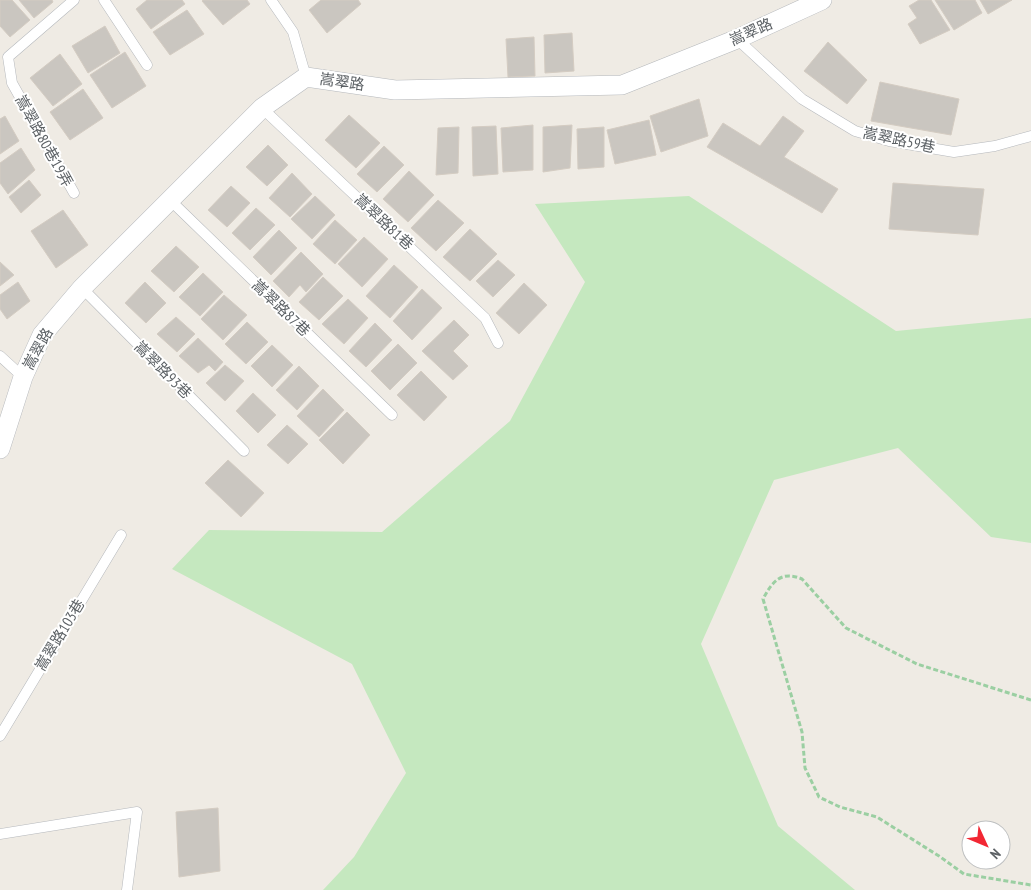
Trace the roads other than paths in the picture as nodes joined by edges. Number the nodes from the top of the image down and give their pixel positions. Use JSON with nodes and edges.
{"nodes":[{"id":1,"x":74,"y":0,"type":"edge"},
{"id":2,"x":104,"y":0,"type":"edge"},
{"id":3,"x":271,"y":0,"type":"edge"},
{"id":4,"x":822,"y":0,"type":"edge"},
{"id":5,"x":737,"y":39,"type":"junction"},
{"id":6,"x":147,"y":65,"type":"dead end"},
{"id":7,"x":306,"y":77,"type":"junction"},
{"id":8,"x":262,"y":108,"type":"junction"},
{"id":9,"x":1031,"y":136,"type":"edge"},
{"id":10,"x":74,"y":193,"type":"dead end"},
{"id":11,"x":170,"y":200,"type":"junction"},
{"id":12,"x":82,"y":288,"type":"junction"},
{"id":13,"x":498,"y":343,"type":"dead end"},
{"id":14,"x":0,"y":356,"type":"edge"},
{"id":15,"x":23,"y":377,"type":"junction"},
{"id":16,"x":392,"y":415,"type":"dead end"},
{"id":17,"x":0,"y":449,"type":"edge"},
{"id":18,"x":244,"y":452,"type":"dead end"},
{"id":19,"x":121,"y":535,"type":"dead end"},
{"id":20,"x":0,"y":736,"type":"edge"},
{"id":21,"x":0,"y":834,"type":"edge"},
{"id":22,"x":127,"y":890,"type":"edge"}],
"edges":[{"from":1,"to":10,"type":"lane","name":"嵩翠路80巷19弄"},
{"from":2,"to":6,"type":"lane"},
{"from":3,"to":7,"type":"lane"},
{"from":4,"to":5,"type":"street","name":"嵩翠路"},
{"from":5,"to":7,"type":"street","name":"嵩翠路"},
{"from":5,"to":9,"type":"lane","name":"嵩翠路59巷"},
{"from":7,"to":8,"type":"street","name":"嵩翠路"},
{"from":8,"to":11,"type":"street","name":"嵩翠路"},
{"from":8,"to":13,"type":"lane","name":"嵩翠路81巷"},
{"from":11,"to":12,"type":"street","name":"嵩翠路"},
{"from":11,"to":16,"type":"lane","name":"嵩翠路87巷"},
{"from":12,"to":15,"type":"street","name":"嵩翠路"},
{"from":12,"to":18,"type":"lane","name":"嵩翠路93巷"},
{"from":14,"to":15,"type":"lane"},
{"from":15,"to":17,"type":"street","name":"嵩翠路"},
{"from":19,"to":20,"type":"lane","name":"嵩翠路103巷"},
{"from":21,"to":22,"type":"lane"}]}
